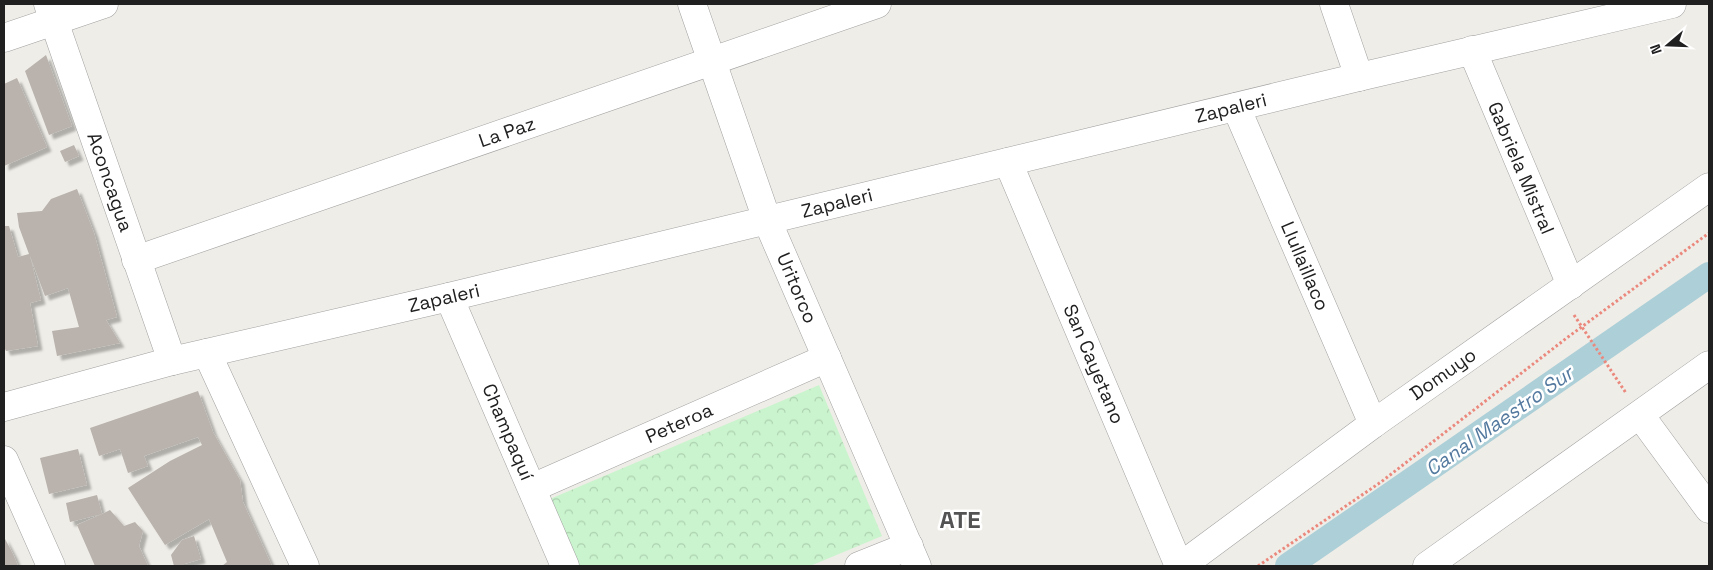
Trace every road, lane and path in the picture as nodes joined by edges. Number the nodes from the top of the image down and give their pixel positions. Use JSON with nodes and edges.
{"nodes":[{"id":1,"x":104,"y":4,"type":"edge"},
{"id":2,"x":692,"y":4,"type":"edge"},
{"id":3,"x":877,"y":4,"type":"edge"},
{"id":4,"x":1334,"y":4,"type":"edge"},
{"id":5,"x":1672,"y":4,"type":"edge"},
{"id":6,"x":51,"y":12,"type":"edge"},
{"id":7,"x":4,"y":38,"type":"edge"},
{"id":8,"x":1472,"y":50,"type":"junction"},
{"id":9,"x":712,"y":61,"type":"junction"},
{"id":10,"x":1359,"y":77,"type":"junction"},
{"id":11,"x":1236,"y":107,"type":"junction"},
{"id":12,"x":1008,"y":162,"type":"junction"},
{"id":13,"x":1709,"y":187,"type":"edge"},
{"id":14,"x":767,"y":220,"type":"junction"},
{"id":15,"x":1709,"y":232,"type":"edge"},
{"id":16,"x":136,"y":260,"type":"junction"},
{"id":17,"x":1571,"y":285,"type":"junction"},
{"id":18,"x":449,"y":297,"type":"junction"},
{"id":19,"x":1582,"y":327,"type":"junction"},
{"id":20,"x":207,"y":353,"type":"junction"},
{"id":21,"x":827,"y":358,"type":"junction"},
{"id":22,"x":172,"y":361,"type":"junction"},
{"id":23,"x":1709,"y":365,"type":"edge"},
{"id":24,"x":1612,"y":373,"type":"dead end"},
{"id":25,"x":4,"y":407,"type":"edge"},
{"id":26,"x":1640,"y":415,"type":"junction"},
{"id":27,"x":1373,"y":424,"type":"junction"},
{"id":28,"x":4,"y":460,"type":"edge"},
{"id":29,"x":532,"y":488,"type":"junction"},
{"id":30,"x":1709,"y":509,"type":"edge"},
{"id":31,"x":913,"y":556,"type":"edge"},
{"id":32,"x":1459,"y":557,"type":"edge"},
{"id":33,"x":51,"y":566,"type":"edge"},
{"id":34,"x":305,"y":566,"type":"edge"},
{"id":35,"x":565,"y":566,"type":"edge"},
{"id":36,"x":859,"y":566,"type":"edge"},
{"id":37,"x":1180,"y":566,"type":"edge"},
{"id":38,"x":1258,"y":566,"type":"edge"},
{"id":39,"x":1427,"y":566,"type":"edge"}],
"edges":[{"from":1,"to":6,"type":"street"},
{"from":2,"to":9,"type":"street","name":"Uritorco"},
{"from":3,"to":9,"type":"street","name":"La Paz"},
{"from":4,"to":10,"type":"street"},
{"from":5,"to":8,"type":"street","name":"Zapaleri"},
{"from":6,"to":7,"type":"street"},
{"from":6,"to":16,"type":"street","name":"Aconcagua"},
{"from":8,"to":10,"type":"street","name":"Zapaleri"},
{"from":8,"to":17,"type":"street","name":"Gabriela Mistral"},
{"from":9,"to":14,"type":"street","name":"Uritorco"},
{"from":9,"to":16,"type":"street","name":"La Paz"},
{"from":10,"to":11,"type":"street","name":"Zapaleri"},
{"from":11,"to":12,"type":"street","name":"Zapaleri"},
{"from":11,"to":27,"type":"street","name":"Llullaillaco"},
{"from":12,"to":14,"type":"street","name":"Zapaleri"},
{"from":12,"to":37,"type":"street","name":"San Cayetano"},
{"from":13,"to":17,"type":"street","name":"Domuyo"},
{"from":14,"to":18,"type":"street","name":"Zapaleri"},
{"from":14,"to":21,"type":"street","name":"Uritorco"},
{"from":15,"to":19,"type":"path"},
{"from":16,"to":22,"type":"street","name":"Aconcagua"},
{"from":17,"to":27,"type":"street","name":"Domuyo"},
{"from":18,"to":20,"type":"street","name":"Zapaleri"},
{"from":18,"to":29,"type":"street","name":"Champaquí"},
{"from":19,"to":24,"type":"path"},
{"from":19,"to":38,"type":"path"},
{"from":20,"to":22,"type":"street","name":"Zapaleri"},
{"from":20,"to":34,"type":"street"},
{"from":21,"to":29,"type":"street","name":"Peteroa"},
{"from":21,"to":31,"type":"street","name":"Uritorco"},
{"from":22,"to":25,"type":"street","name":"Zapaleri"},
{"from":23,"to":26,"type":"street"},
{"from":26,"to":30,"type":"street"},
{"from":26,"to":32,"type":"street"},
{"from":27,"to":37,"type":"street","name":"Domuyo"},
{"from":28,"to":33,"type":"street"},
{"from":29,"to":35,"type":"street","name":"Champaquí"},
{"from":31,"to":36,"type":"street"},
{"from":32,"to":39,"type":"street"}]}
